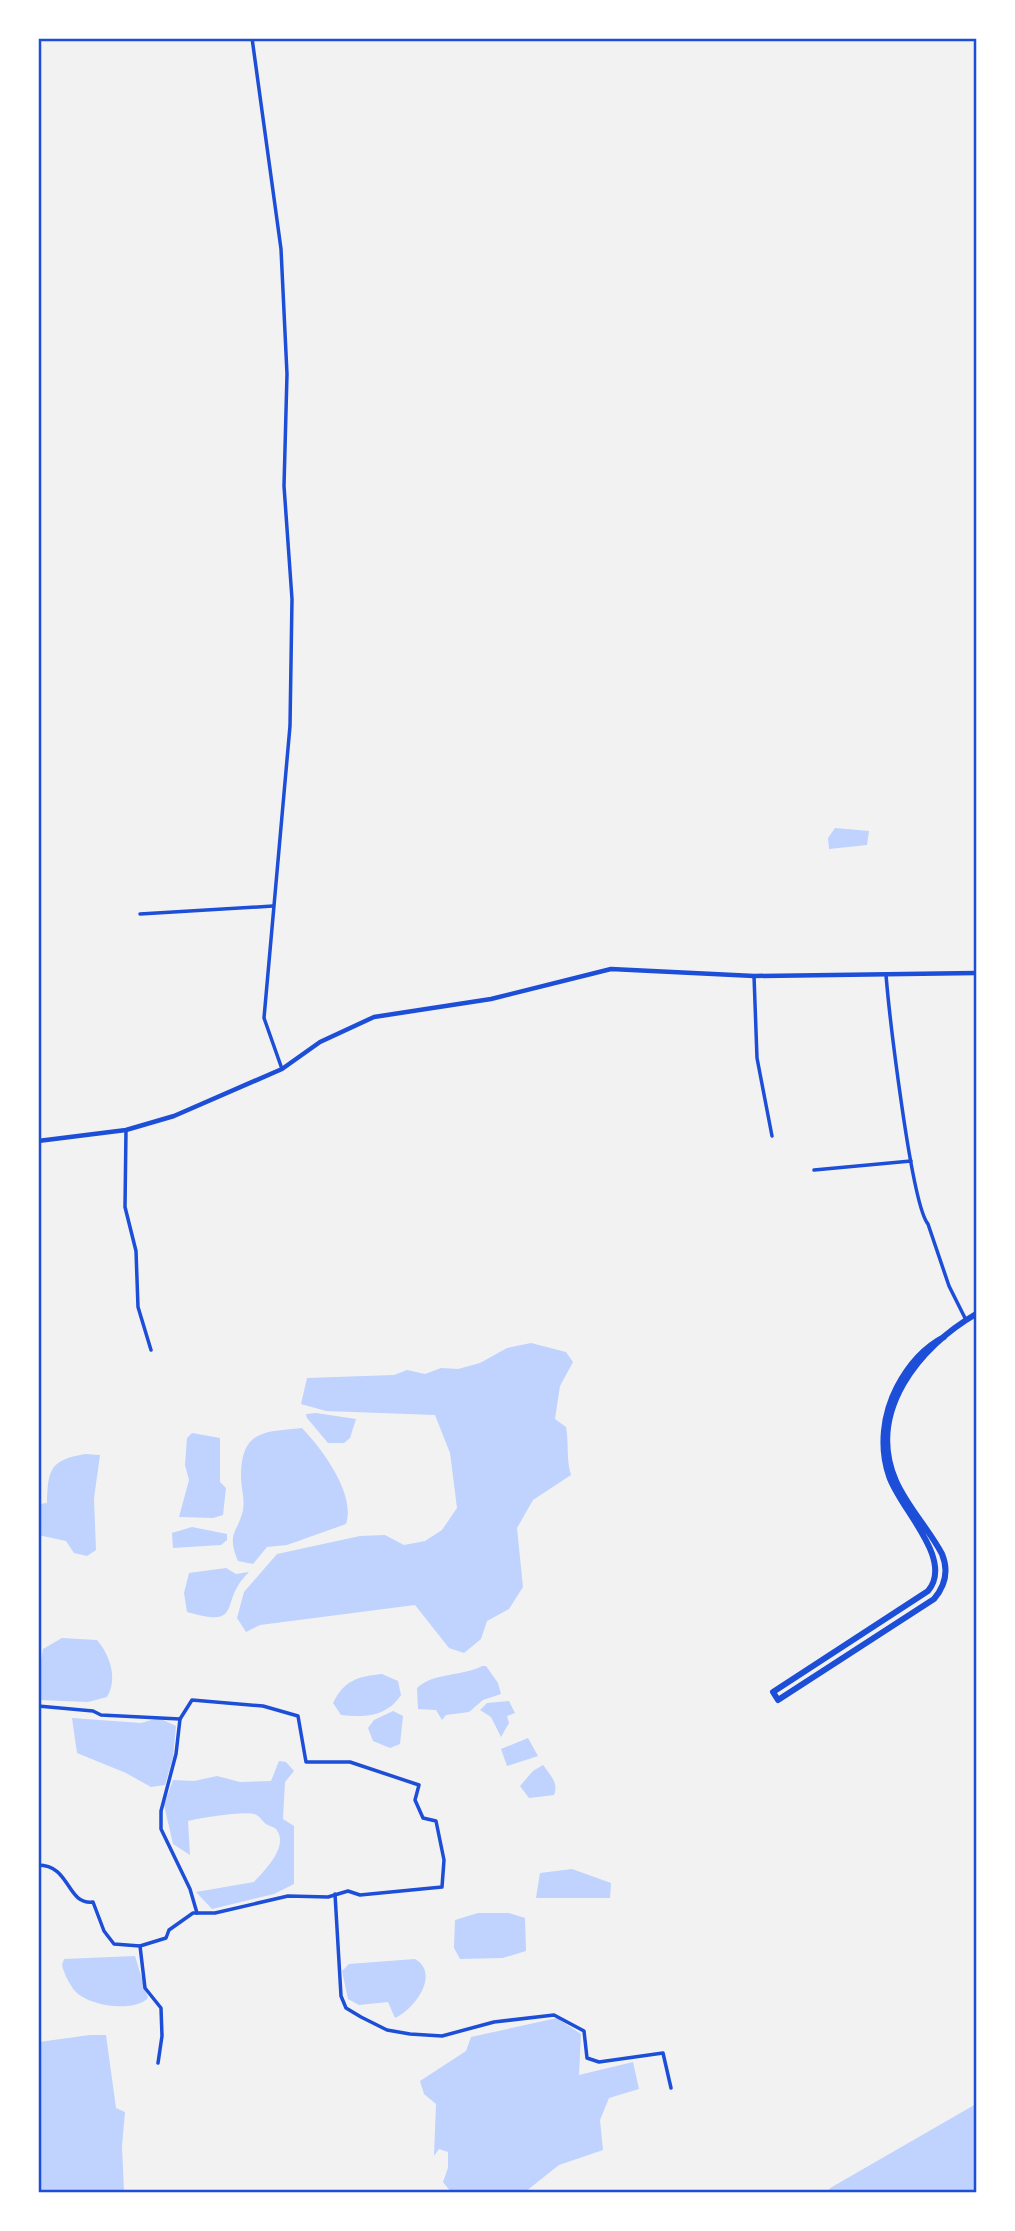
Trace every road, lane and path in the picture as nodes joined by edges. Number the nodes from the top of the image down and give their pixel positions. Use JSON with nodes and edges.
{"nodes":[{"id":1,"x":251,"y":38,"type":"edge"},
{"id":2,"x":273,"y":906,"type":"junction"},
{"id":3,"x":141,"y":914,"type":"dead end"},
{"id":4,"x":886,"y":973,"type":"junction"},
{"id":5,"x":976,"y":973,"type":"edge"},
{"id":6,"x":754,"y":976,"type":"junction"},
{"id":7,"x":282,"y":1069,"type":"junction"},
{"id":8,"x":126,"y":1130,"type":"junction"},
{"id":9,"x":772,"y":1136,"type":"dead end"},
{"id":10,"x":38,"y":1141,"type":"edge"},
{"id":11,"x":911,"y":1161,"type":"junction"},
{"id":12,"x":814,"y":1170,"type":"dead end"},
{"id":13,"x":976,"y":1314,"type":"edge"},
{"id":14,"x":966,"y":1320,"type":"junction"},
{"id":15,"x":151,"y":1350,"type":"dead end"},
{"id":16,"x":886,"y":1450,"type":"junction"},
{"id":17,"x":38,"y":1706,"type":"edge"},
{"id":18,"x":180,"y":1719,"type":"junction"},
{"id":19,"x":38,"y":1865,"type":"edge"},
{"id":20,"x":335,"y":1894,"type":"junction"},
{"id":21,"x":197,"y":1913,"type":"junction"},
{"id":22,"x":140,"y":1946,"type":"junction"},
{"id":23,"x":158,"y":2063,"type":"dead end"},
{"id":24,"x":671,"y":2088,"type":"dead end"}],
"edges":[{"from":1,"to":2,"type":"street"},
{"from":2,"to":3,"type":"street"},
{"from":2,"to":7,"type":"street"},
{"from":4,"to":5,"type":"street"},
{"from":4,"to":6,"type":"street"},
{"from":4,"to":11,"type":"street"},
{"from":6,"to":7,"type":"street"},
{"from":6,"to":9,"type":"street"},
{"from":7,"to":8,"type":"street"},
{"from":8,"to":10,"type":"street"},
{"from":8,"to":15,"type":"street"},
{"from":11,"to":12,"type":"street"},
{"from":11,"to":14,"type":"street"},
{"from":13,"to":14,"type":"highway"},
{"from":14,"to":16,"type":"highway"},
{"from":16,"to":16,"type":"highway"},
{"from":17,"to":18,"type":"street"},
{"from":18,"to":20,"type":"street"},
{"from":18,"to":21,"type":"street"},
{"from":19,"to":22,"type":"street"},
{"from":20,"to":21,"type":"street"},
{"from":20,"to":24,"type":"street"},
{"from":21,"to":22,"type":"street"},
{"from":22,"to":23,"type":"street"}]}
